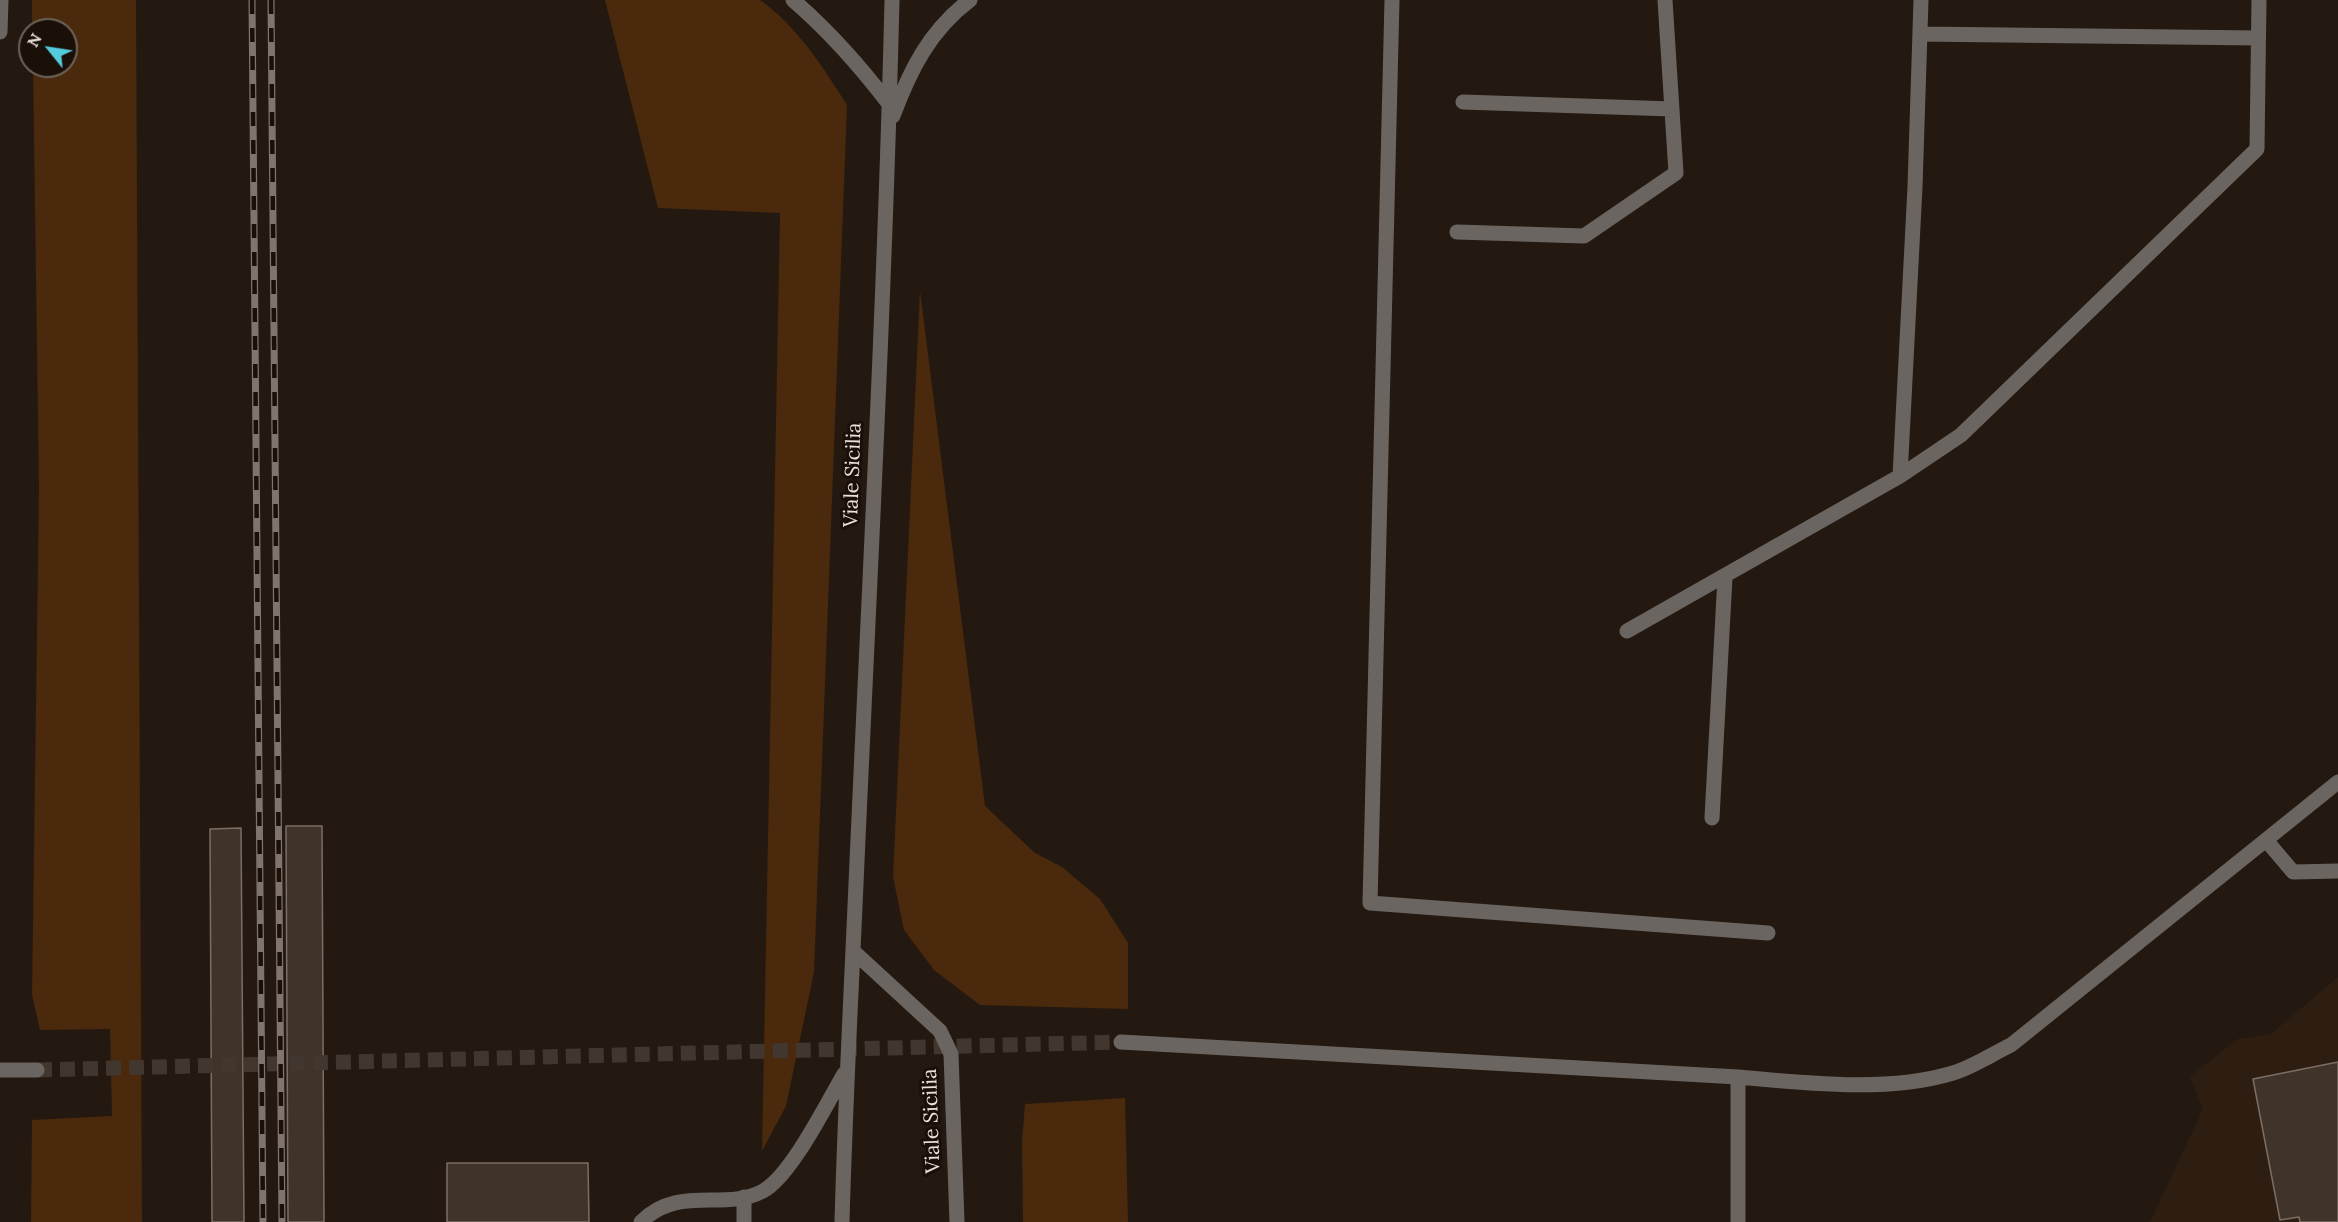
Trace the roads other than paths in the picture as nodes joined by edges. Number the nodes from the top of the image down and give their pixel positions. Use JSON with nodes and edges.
{"nodes":[{"id":1,"x":0,"y":0,"type":"edge"},
{"id":2,"x":793,"y":0,"type":"edge"},
{"id":3,"x":891,"y":0,"type":"edge"},
{"id":4,"x":970,"y":0,"type":"edge"},
{"id":5,"x":1392,"y":0,"type":"edge"},
{"id":6,"x":1665,"y":0,"type":"edge"},
{"id":7,"x":1921,"y":0,"type":"edge"},
{"id":8,"x":2259,"y":0,"type":"edge"},
{"id":9,"x":0,"y":32,"type":"edge"},
{"id":10,"x":1920,"y":34,"type":"junction"},
{"id":11,"x":2259,"y":38,"type":"junction"},
{"id":12,"x":1463,"y":102,"type":"dead end"},
{"id":13,"x":889,"y":104,"type":"junction"},
{"id":14,"x":1672,"y":109,"type":"junction"},
{"id":15,"x":887,"y":129,"type":"junction"},
{"id":16,"x":1457,"y":232,"type":"dead end"},
{"id":17,"x":1900,"y":476,"type":"junction"},
{"id":18,"x":1725,"y":577,"type":"junction"},
{"id":19,"x":1627,"y":631,"type":"dead end"},
{"id":20,"x":2338,"y":782,"type":"edge"},
{"id":21,"x":1712,"y":818,"type":"dead end"},
{"id":22,"x":2266,"y":840,"type":"junction"},
{"id":23,"x":2338,"y":871,"type":"edge"},
{"id":24,"x":1768,"y":933,"type":"dead end"},
{"id":25,"x":854,"y":951,"type":"junction"},
{"id":26,"x":1121,"y":1042,"type":"tunnel mouth"},
{"id":27,"x":0,"y":1070,"type":"edge"},
{"id":28,"x":37,"y":1070,"type":"tunnel mouth"},
{"id":29,"x":846,"y":1071,"type":"junction"},
{"id":30,"x":1738,"y":1077,"type":"junction"},
{"id":31,"x":744,"y":1197,"type":"junction"},
{"id":32,"x":641,"y":1222,"type":"edge"},
{"id":33,"x":744,"y":1222,"type":"edge"},
{"id":34,"x":842,"y":1222,"type":"edge"},
{"id":35,"x":957,"y":1222,"type":"edge"},
{"id":36,"x":1738,"y":1222,"type":"edge"}],
"edges":[{"from":1,"to":9,"type":"street"},
{"from":2,"to":13,"type":"street"},
{"from":3,"to":13,"type":"street","name":"Viale Sicilia"},
{"from":4,"to":15,"type":"street"},
{"from":5,"to":24,"type":"street"},
{"from":6,"to":14,"type":"street"},
{"from":7,"to":10,"type":"street"},
{"from":8,"to":11,"type":"street"},
{"from":10,"to":11,"type":"street"},
{"from":10,"to":17,"type":"street"},
{"from":11,"to":17,"type":"street"},
{"from":12,"to":14,"type":"street"},
{"from":13,"to":15,"type":"street","name":"Viale Sicilia"},
{"from":14,"to":16,"type":"street"},
{"from":15,"to":25,"type":"street","name":"Viale Sicilia"},
{"from":17,"to":18,"type":"street"},
{"from":18,"to":19,"type":"street"},
{"from":18,"to":21,"type":"street"},
{"from":20,"to":22,"type":"street"},
{"from":22,"to":23,"type":"street"},
{"from":22,"to":30,"type":"street"},
{"from":25,"to":29,"type":"street","name":"Viale Sicilia"},
{"from":25,"to":35,"type":"street","name":"Viale Sicilia"},
{"from":26,"to":30,"type":"street"},
{"from":27,"to":28,"type":"street"},
{"from":29,"to":31,"type":"street","name":"Viale Sicilia"},
{"from":29,"to":34,"type":"street","name":"Viale Sicilia"},
{"from":30,"to":36,"type":"street"},
{"from":31,"to":32,"type":"street","name":"Viale Sicilia"},
{"from":31,"to":33,"type":"street"}]}
